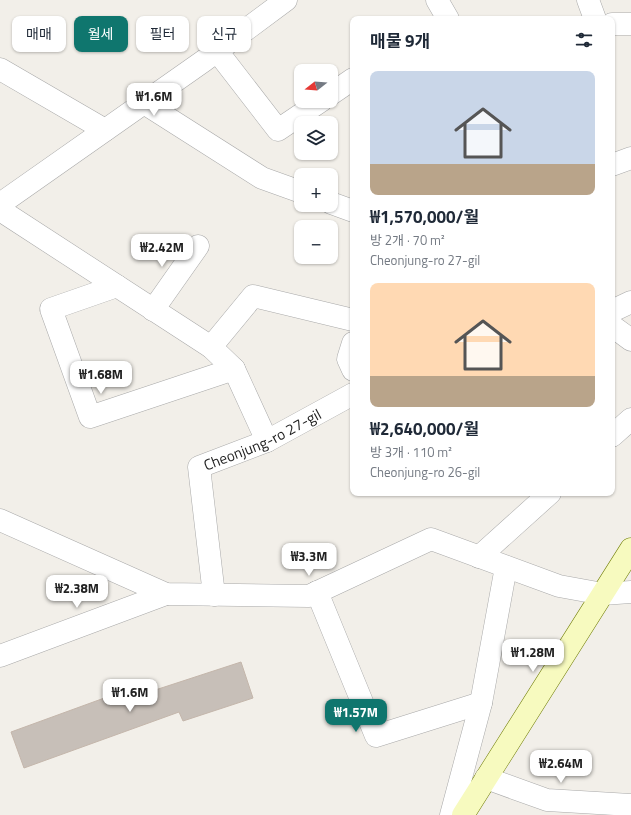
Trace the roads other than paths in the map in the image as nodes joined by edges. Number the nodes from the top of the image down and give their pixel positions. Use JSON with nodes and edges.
{"nodes":[{"id":1,"x":588,"y":0,"type":"edge"},
{"id":2,"x":272,"y":3,"type":"edge"},
{"id":3,"x":595,"y":16,"type":"edge"},
{"id":4,"x":251,"y":21,"type":"edge"},
{"id":5,"x":615,"y":24,"type":"edge"},
{"id":6,"x":631,"y":24,"type":"edge"},
{"id":7,"x":216,"y":52,"type":"edge"},
{"id":8,"x":218,"y":52,"type":"edge"},
{"id":9,"x":0,"y":69,"type":"edge"},
{"id":10,"x":350,"y":81,"type":"edge"},
{"id":11,"x":338,"y":89,"type":"edge"},
{"id":12,"x":144,"y":103,"type":"junction"},
{"id":13,"x":311,"y":108,"type":"edge"},
{"id":14,"x":105,"y":130,"type":"junction"},
{"id":15,"x":631,"y":158,"type":"edge"},
{"id":16,"x":615,"y":164,"type":"edge"},
{"id":17,"x":294,"y":189,"type":"edge"},
{"id":18,"x":0,"y":204,"type":"edge"},
{"id":19,"x":338,"y":206,"type":"edge"},
{"id":20,"x":0,"y":210,"type":"edge"},
{"id":21,"x":350,"y":210,"type":"edge"},
{"id":22,"x":198,"y":246,"type":"dead end"},
{"id":23,"x":117,"y":286,"type":"junction"},
{"id":24,"x":631,"y":302,"type":"edge"},
{"id":25,"x":154,"y":310,"type":"junction"},
{"id":26,"x":615,"y":310,"type":"edge"},
{"id":27,"x":350,"y":319,"type":"edge"},
{"id":28,"x":615,"y":328,"type":"edge"},
{"id":29,"x":631,"y":340,"type":"edge"},
{"id":30,"x":211,"y":347,"type":"junction"},
{"id":31,"x":350,"y":353,"type":"edge"},
{"id":32,"x":350,"y":363,"type":"edge"},
{"id":33,"x":234,"y":369,"type":"junction"},
{"id":34,"x":350,"y":396,"type":"edge"},
{"id":35,"x":631,"y":419,"type":"edge"},
{"id":36,"x":615,"y":433,"type":"edge"},
{"id":37,"x":267,"y":441,"type":"junction"},
{"id":38,"x":547,"y":496,"type":"edge"},
{"id":39,"x":0,"y":520,"type":"edge"},
{"id":40,"x":631,"y":549,"type":"edge"},
{"id":41,"x":479,"y":557,"type":"junction"},
{"id":42,"x":506,"y":567,"type":"junction"},
{"id":43,"x":317,"y":592,"type":"junction"},
{"id":44,"x":631,"y":592,"type":"edge"},
{"id":45,"x":166,"y":594,"type":"junction"},
{"id":46,"x":603,"y":594,"type":"junction"},
{"id":47,"x":214,"y":595,"type":"junction"},
{"id":48,"x":0,"y":656,"type":"edge"},
{"id":49,"x":481,"y":703,"type":"junction"},
{"id":50,"x":486,"y":778,"type":"junction"},
{"id":51,"x":631,"y":805,"type":"edge"},
{"id":52,"x":451,"y":815,"type":"edge"},
{"id":53,"x":462,"y":815,"type":"edge"}],
"edges":[{"from":1,"to":3,"type":"street"},
{"from":2,"to":4,"type":"street"},
{"from":5,"to":6,"type":"street"},
{"from":7,"to":12,"type":"street"},
{"from":8,"to":13,"type":"street"},
{"from":9,"to":14,"type":"street"},
{"from":10,"to":11,"type":"street"},
{"from":12,"to":14,"type":"street"},
{"from":12,"to":17,"type":"street"},
{"from":14,"to":18,"type":"street"},
{"from":15,"to":16,"type":"street"},
{"from":19,"to":21,"type":"street"},
{"from":20,"to":23,"type":"street"},
{"from":22,"to":25,"type":"street"},
{"from":23,"to":25,"type":"street"},
{"from":23,"to":33,"type":"street"},
{"from":24,"to":26,"type":"street"},
{"from":25,"to":30,"type":"street"},
{"from":27,"to":30,"type":"street"},
{"from":28,"to":29,"type":"street"},
{"from":30,"to":33,"type":"street"},
{"from":31,"to":32,"type":"street"},
{"from":33,"to":37,"type":"street"},
{"from":34,"to":37,"type":"street","name":"Cheonjung-ro 27-gil"},
{"from":35,"to":36,"type":"street"},
{"from":37,"to":47,"type":"street","name":"Cheonjung-ro 27-gil"},
{"from":38,"to":41,"type":"street"},
{"from":39,"to":45,"type":"street"},
{"from":40,"to":46,"type":"street"},
{"from":41,"to":42,"type":"street"},
{"from":41,"to":43,"type":"street"},
{"from":42,"to":46,"type":"street"},
{"from":42,"to":49,"type":"street"},
{"from":43,"to":47,"type":"street"},
{"from":43,"to":49,"type":"street"},
{"from":44,"to":46,"type":"street"},
{"from":45,"to":47,"type":"street"},
{"from":45,"to":48,"type":"street"},
{"from":46,"to":50,"type":"street"},
{"from":49,"to":52,"type":"street"},
{"from":50,"to":51,"type":"street"},
{"from":50,"to":53,"type":"street"}]}
